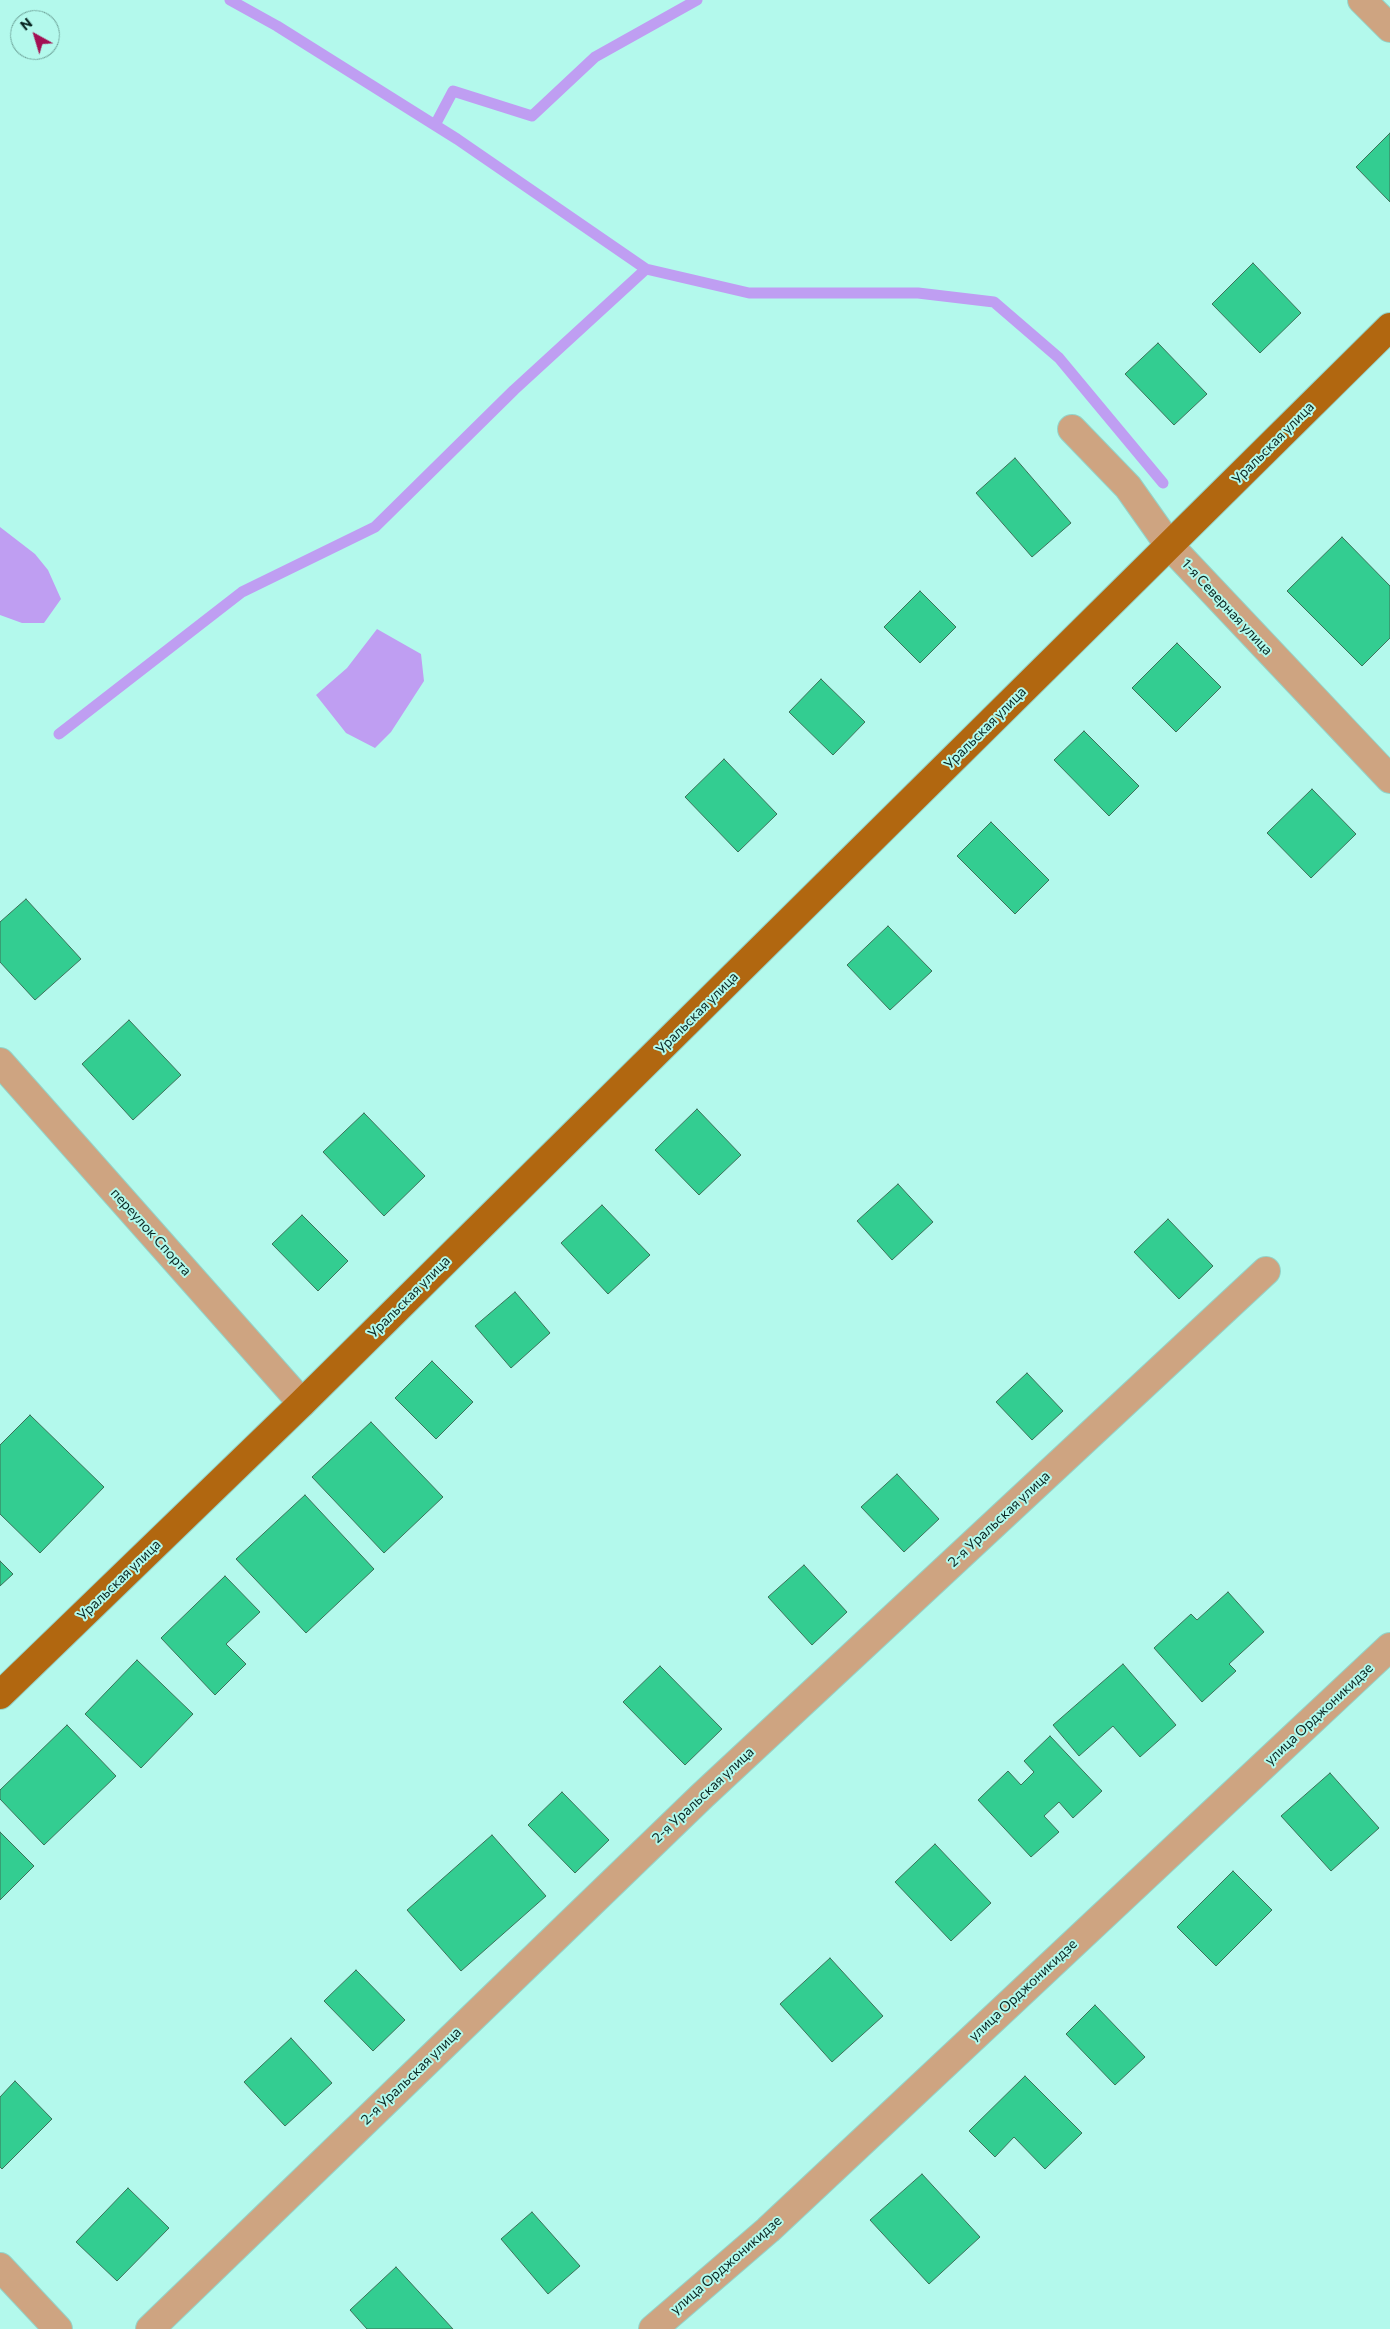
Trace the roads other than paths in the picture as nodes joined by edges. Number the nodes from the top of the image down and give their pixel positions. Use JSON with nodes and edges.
{"nodes":[{"id":1,"x":1362,"y":0,"type":"edge"},
{"id":2,"x":1390,"y":28,"type":"edge"},
{"id":3,"x":1390,"y":327,"type":"edge"},
{"id":4,"x":1072,"y":429,"type":"dead end"},
{"id":5,"x":1169,"y":545,"type":"junction"},
{"id":6,"x":1390,"y":779,"type":"edge"},
{"id":7,"x":0,"y":1062,"type":"edge"},
{"id":8,"x":1266,"y":1271,"type":"dead end"},
{"id":9,"x":302,"y":1403,"type":"junction"},
{"id":10,"x":1390,"y":1647,"type":"edge"},
{"id":11,"x":0,"y":1695,"type":"edge"},
{"id":12,"x":0,"y":2267,"type":"edge"},
{"id":13,"x":58,"y":2329,"type":"edge"},
{"id":14,"x":150,"y":2329,"type":"edge"},
{"id":15,"x":653,"y":2329,"type":"edge"}],
"edges":[{"from":1,"to":2,"type":"street"},
{"from":3,"to":5,"type":"main road","name":"Уральская улица"},
{"from":4,"to":5,"type":"street","name":"1-я Северная улица"},
{"from":5,"to":6,"type":"street","name":"1-я Северная улица"},
{"from":5,"to":9,"type":"main road","name":"Уральская улица"},
{"from":7,"to":9,"type":"street","name":"переулок Спорта"},
{"from":8,"to":14,"type":"street","name":"2-я Уральская улица"},
{"from":9,"to":11,"type":"main road","name":"Уральская улица"},
{"from":10,"to":15,"type":"street","name":"улица Орджоникидзе"},
{"from":12,"to":13,"type":"street"}]}
